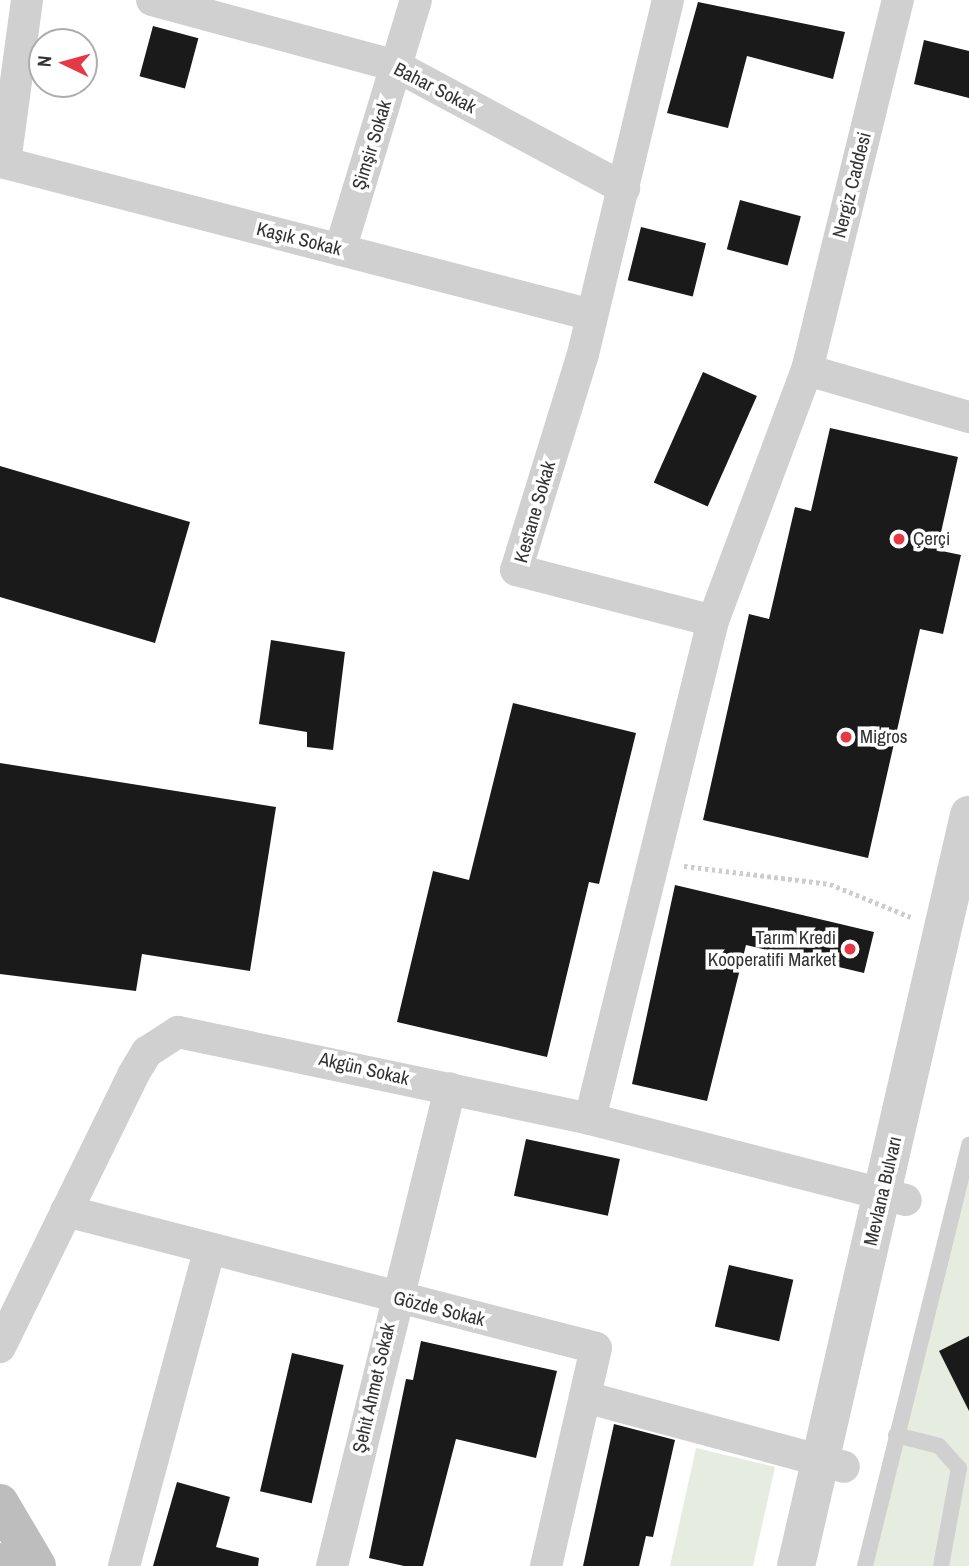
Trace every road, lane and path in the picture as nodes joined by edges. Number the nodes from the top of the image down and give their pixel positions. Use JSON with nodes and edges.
{"nodes":[{"id":1,"x":27,"y":0,"type":"edge"},
{"id":2,"x":152,"y":0,"type":"edge"},
{"id":3,"x":416,"y":0,"type":"edge"},
{"id":4,"x":668,"y":0,"type":"edge"},
{"id":5,"x":898,"y":0,"type":"edge"},
{"id":6,"x":397,"y":66,"type":"junction"},
{"id":7,"x":624,"y":188,"type":"junction"},
{"id":8,"x":340,"y":250,"type":"junction"},
{"id":9,"x":592,"y":315,"type":"junction"},
{"id":10,"x":807,"y":370,"type":"junction"},
{"id":11,"x":969,"y":417,"type":"edge"},
{"id":12,"x":713,"y":621,"type":"junction"},
{"id":13,"x":969,"y":815,"type":"edge"},
{"id":14,"x":652,"y":860,"type":"junction"},
{"id":15,"x":962,"y":920,"type":"edge"},
{"id":16,"x":450,"y":1088,"type":"junction"},
{"id":17,"x":590,"y":1119,"type":"junction"},
{"id":18,"x":969,"y":1144,"type":"edge"},
{"id":19,"x":894,"y":1197,"type":"junction"},
{"id":20,"x":66,"y":1212,"type":"junction"},
{"id":21,"x":209,"y":1252,"type":"junction"},
{"id":22,"x":396,"y":1298,"type":"junction"},
{"id":23,"x":0,"y":1347,"type":"edge"},
{"id":24,"x":585,"y":1397,"type":"junction"},
{"id":25,"x":896,"y":1435,"type":"junction"},
{"id":26,"x":833,"y":1464,"type":"junction"},
{"id":27,"x":0,"y":1503,"type":"edge"},
{"id":28,"x":37,"y":1566,"type":"edge"},
{"id":29,"x":124,"y":1566,"type":"edge"},
{"id":30,"x":332,"y":1566,"type":"edge"},
{"id":31,"x":546,"y":1566,"type":"edge"},
{"id":32,"x":796,"y":1566,"type":"edge"},
{"id":33,"x":821,"y":1566,"type":"edge"},
{"id":34,"x":865,"y":1566,"type":"edge"},
{"id":35,"x":941,"y":1566,"type":"edge"}],
"edges":[{"from":1,"to":8,"type":"street","name":"Kaşık Sokak"},
{"from":2,"to":6,"type":"street","name":"Bahar Sokak"},
{"from":3,"to":6,"type":"street","name":"Şimşir Sokak"},
{"from":4,"to":7,"type":"street","name":"Kestane Sokak"},
{"from":5,"to":10,"type":"street","name":"Nergiz Caddesi"},
{"from":6,"to":7,"type":"street","name":"Bahar Sokak"},
{"from":6,"to":8,"type":"street","name":"Şimşir Sokak"},
{"from":7,"to":9,"type":"street","name":"Kestane Sokak"},
{"from":8,"to":9,"type":"street","name":"Kaşık Sokak"},
{"from":9,"to":12,"type":"street","name":"Kestane Sokak"},
{"from":10,"to":11,"type":"street"},
{"from":10,"to":12,"type":"street"},
{"from":12,"to":14,"type":"street"},
{"from":13,"to":15,"type":"street","name":"Mevlana Bulvarı"},
{"from":14,"to":15,"type":"path"},
{"from":14,"to":17,"type":"street"},
{"from":15,"to":19,"type":"street","name":"Mevlana Bulvarı"},
{"from":16,"to":17,"type":"street","name":"Akgün Sokak"},
{"from":16,"to":20,"type":"street","name":"Akgün Sokak"},
{"from":16,"to":22,"type":"street","name":"Şehit Ahmet Sokak"},
{"from":17,"to":19,"type":"street","name":"Akgün Sokak"},
{"from":18,"to":25,"type":"lane"},
{"from":19,"to":26,"type":"street","name":"Mevlana Bulvarı"},
{"from":20,"to":21,"type":"street","name":"Gözde Sokak"},
{"from":20,"to":23,"type":"street","name":"Akgün Sokak"},
{"from":21,"to":22,"type":"street","name":"Gözde Sokak"},
{"from":21,"to":29,"type":"street"},
{"from":22,"to":24,"type":"street","name":"Gözde Sokak"},
{"from":22,"to":30,"type":"street","name":"Şehit Ahmet Sokak"},
{"from":24,"to":26,"type":"street"},
{"from":24,"to":31,"type":"street","name":"Gözde Sokak"},
{"from":25,"to":34,"type":"lane"},
{"from":25,"to":35,"type":"lane"},
{"from":26,"to":32,"type":"street","name":"Mevlana Bulvarı"},
{"from":26,"to":33,"type":"street","name":"Mevlana Bulvarı"},
{"from":27,"to":28,"type":"main road"}]}
